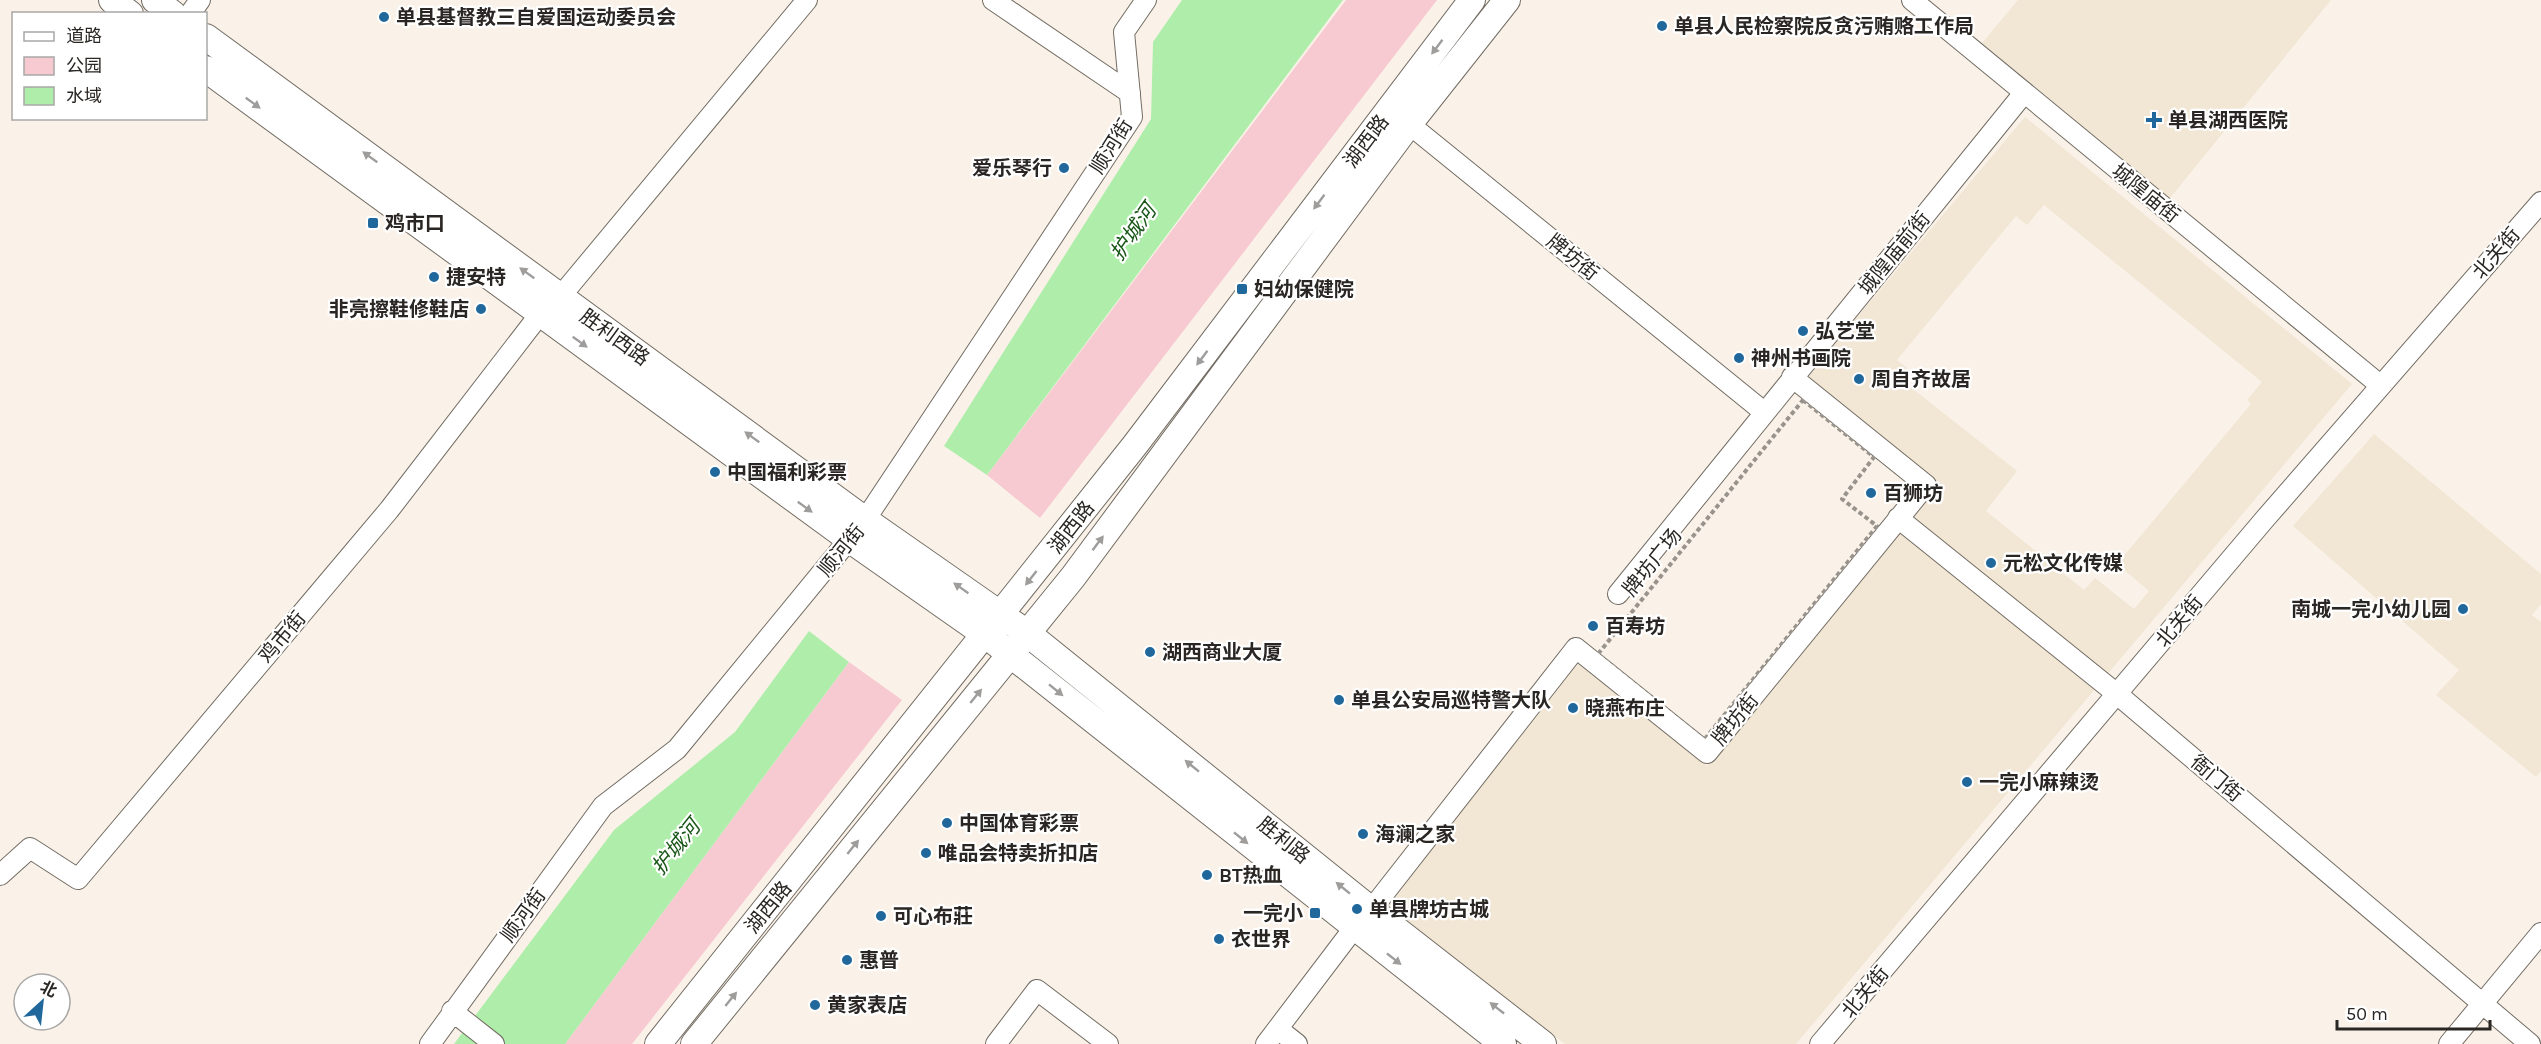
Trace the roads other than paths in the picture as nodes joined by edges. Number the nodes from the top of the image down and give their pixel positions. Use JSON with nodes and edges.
{"nodes":[{"id":1,"x":112,"y":0,"type":"edge"},
{"id":2,"x":155,"y":0,"type":"edge"},
{"id":3,"x":807,"y":0,"type":"edge"},
{"id":4,"x":993,"y":0,"type":"edge"},
{"id":5,"x":1146,"y":0,"type":"edge"},
{"id":6,"x":1472,"y":0,"type":"edge"},
{"id":7,"x":1507,"y":0,"type":"edge"},
{"id":8,"x":1912,"y":0,"type":"edge"},
{"id":9,"x":127,"y":12,"type":"edge"},
{"id":10,"x":170,"y":12,"type":"edge"},
{"id":11,"x":207,"y":38,"type":"edge"},
{"id":12,"x":207,"y":70,"type":"edge"},
{"id":13,"x":1130,"y":93,"type":"junction"},
{"id":14,"x":2024,"y":93,"type":"junction"},
{"id":15,"x":1409,"y":124,"type":"junction"},
{"id":16,"x":2541,"y":202,"type":"edge"},
{"id":17,"x":560,"y":297,"type":"junction"},
{"id":18,"x":540,"y":314,"type":"junction"},
{"id":19,"x":1792,"y":377,"type":"junction"},
{"id":20,"x":2380,"y":385,"type":"junction"},
{"id":21,"x":1764,"y":412,"type":"junction"},
{"id":22,"x":1898,"y":519,"type":"junction"},
{"id":23,"x":865,"y":520,"type":"junction"},
{"id":24,"x":849,"y":540,"type":"junction"},
{"id":25,"x":1618,"y":594,"type":"dead end"},
{"id":26,"x":993,"y":626,"type":"junction"},
{"id":27,"x":1027,"y":633,"type":"junction"},
{"id":28,"x":1010,"y":654,"type":"junction"},
{"id":29,"x":2117,"y":694,"type":"junction"},
{"id":30,"x":0,"y":875,"type":"edge"},
{"id":31,"x":1363,"y":919,"type":"junction"},
{"id":32,"x":2541,"y":933,"type":"edge"},
{"id":33,"x":2483,"y":1004,"type":"junction"},
{"id":34,"x":452,"y":1011,"type":"junction"},
{"id":35,"x":1272,"y":1036,"type":"edge"},
{"id":36,"x":430,"y":1044,"type":"edge"},
{"id":37,"x":494,"y":1044,"type":"edge"},
{"id":38,"x":658,"y":1044,"type":"edge"},
{"id":39,"x":694,"y":1044,"type":"edge"},
{"id":40,"x":996,"y":1044,"type":"edge"},
{"id":41,"x":1108,"y":1044,"type":"edge"},
{"id":42,"x":1298,"y":1044,"type":"edge"},
{"id":43,"x":1503,"y":1044,"type":"edge"},
{"id":44,"x":1543,"y":1044,"type":"edge"},
{"id":45,"x":1821,"y":1044,"type":"edge"},
{"id":46,"x":2449,"y":1044,"type":"edge"},
{"id":47,"x":2530,"y":1044,"type":"edge"}],
"edges":[{"from":1,"to":9,"type":"main road"},
{"from":2,"to":10,"type":"main road"},
{"from":3,"to":17,"type":"street"},
{"from":4,"to":13,"type":"street"},
{"from":5,"to":13,"type":"street","name":"顺河街"},
{"from":6,"to":26,"type":"main road","name":"湖西路","one_way":true},
{"from":7,"to":15,"type":"main road","name":"湖西路"},
{"from":8,"to":14,"type":"street","name":"城隍庙街"},
{"from":17,"to":11,"type":"main road","name":"胜利西路","one_way":true},
{"from":12,"to":18,"type":"main road","name":"胜利西路","one_way":true},
{"from":13,"to":23,"type":"street","name":"顺河街"},
{"from":14,"to":19,"type":"street","name":"城隍庙前街"},
{"from":14,"to":20,"type":"street","name":"城隍庙街"},
{"from":15,"to":21,"type":"street","name":"牌坊街"},
{"from":27,"to":15,"type":"main road","name":"湖西路","one_way":true},
{"from":16,"to":20,"type":"street","name":"北关街"},
{"from":23,"to":17,"type":"main road","name":"胜利西路","one_way":true},
{"from":18,"to":24,"type":"main road","name":"胜利西路","one_way":true},
{"from":18,"to":30,"type":"street","name":"鸡市街"},
{"from":19,"to":21,"type":"street","name":"城隍庙前街"},
{"from":19,"to":22,"type":"street","name":"牌坊街"},
{"from":20,"to":29,"type":"street","name":"北关街"},
{"from":21,"to":25,"type":"street","name":"城隍庙前街"},
{"from":22,"to":29,"type":"street","name":"衙门街"},
{"from":22,"to":31,"type":"street","name":"牌坊街"},
{"from":23,"to":24,"type":"street","name":"顺河街"},
{"from":26,"to":23,"type":"main road","name":"胜利西路","one_way":true},
{"from":24,"to":26,"type":"main road","name":"胜利西路"},
{"from":24,"to":34,"type":"street","name":"顺河街"},
{"from":26,"to":27,"type":"main road","name":"胜利西路"},
{"from":26,"to":28,"type":"main road","name":"胜利西路"},
{"from":26,"to":38,"type":"main road","name":"湖西路"},
{"from":27,"to":28,"type":"main road","name":"湖西路"},
{"from":31,"to":27,"type":"main road","name":"胜利路","one_way":true},
{"from":28,"to":31,"type":"main road","name":"胜利路","one_way":true},
{"from":39,"to":28,"type":"main road","name":"湖西路","one_way":true},
{"from":29,"to":33,"type":"street","name":"衙门街"},
{"from":29,"to":45,"type":"street","name":"北关街"},
{"from":31,"to":35,"type":"street"},
{"from":31,"to":43,"type":"main road","name":"胜利路","one_way":true},
{"from":44,"to":31,"type":"main road","name":"胜利路","one_way":true},
{"from":32,"to":33,"type":"street"},
{"from":33,"to":46,"type":"street"},
{"from":33,"to":47,"type":"street","name":"衙门街"},
{"from":34,"to":36,"type":"street","name":"顺河街"},
{"from":34,"to":37,"type":"street"},
{"from":35,"to":42,"type":"street"},
{"from":40,"to":41,"type":"street"}]}
